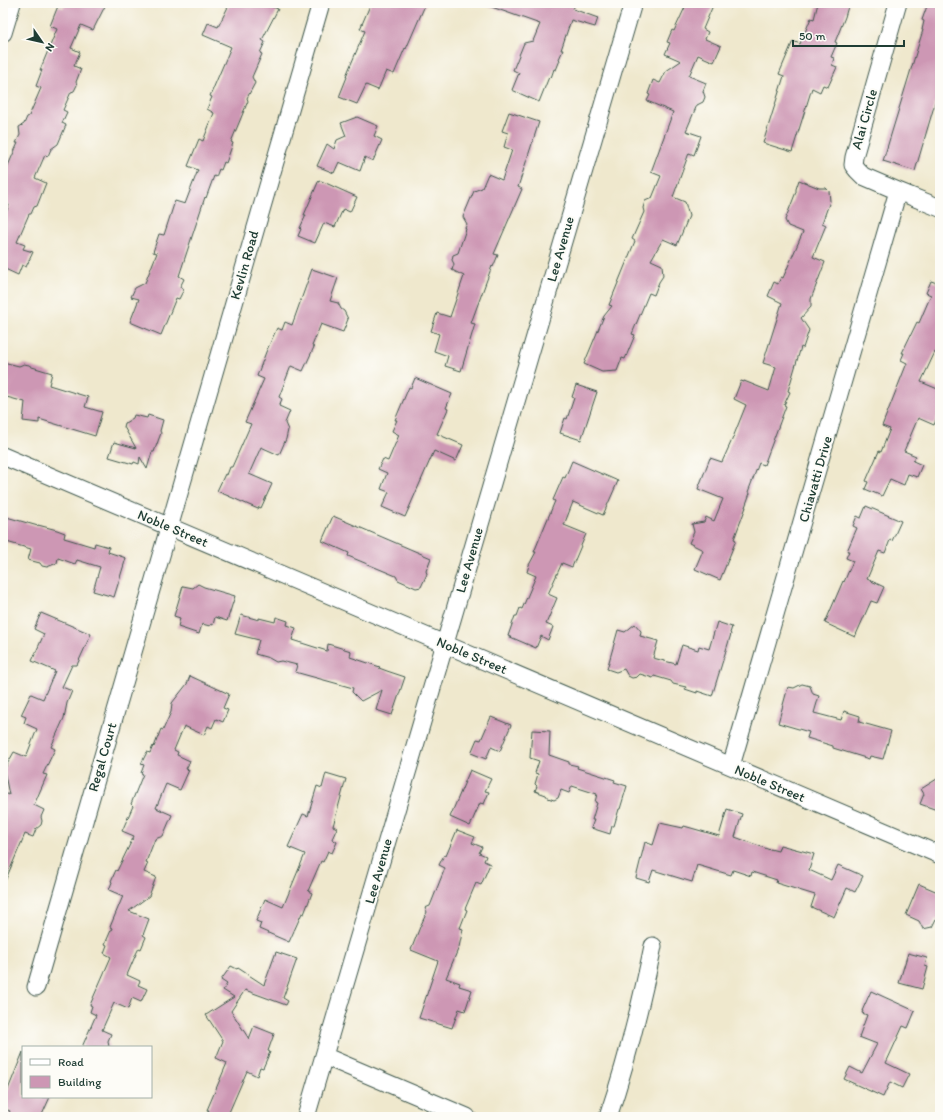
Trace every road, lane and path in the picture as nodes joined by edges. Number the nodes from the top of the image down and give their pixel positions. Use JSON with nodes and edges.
{"nodes":[{"id":1,"x":12,"y":3,"type":"edge"},
{"id":2,"x":321,"y":3,"type":"edge"},
{"id":3,"x":633,"y":3,"type":"edge"},
{"id":4,"x":898,"y":3,"type":"edge"},
{"id":5,"x":3,"y":33,"type":"edge"},
{"id":6,"x":898,"y":191,"type":"junction"},
{"id":7,"x":940,"y":208,"type":"edge"},
{"id":8,"x":3,"y":456,"type":"edge"},
{"id":9,"x":169,"y":526,"type":"junction"},
{"id":10,"x":444,"y":644,"type":"junction"},
{"id":11,"x":731,"y":766,"type":"junction"},
{"id":12,"x":940,"y":855,"type":"edge"},
{"id":13,"x":653,"y":946,"type":"dead end"},
{"id":14,"x":36,"y":987,"type":"dead end"},
{"id":15,"x":324,"y":1056,"type":"junction"},
{"id":16,"x":306,"y":1117,"type":"edge"},
{"id":17,"x":467,"y":1117,"type":"edge"},
{"id":18,"x":608,"y":1117,"type":"edge"}],
"edges":[{"from":1,"to":5,"type":"street"},
{"from":2,"to":9,"type":"street","name":"Kevlin Road"},
{"from":3,"to":10,"type":"street","name":"Lee Avenue"},
{"from":4,"to":6,"type":"street","name":"Alai Circle"},
{"from":6,"to":7,"type":"street","name":"Alai Circle"},
{"from":6,"to":11,"type":"street","name":"Chiavatti Drive"},
{"from":8,"to":9,"type":"street","name":"Noble Street"},
{"from":9,"to":10,"type":"street","name":"Noble Street"},
{"from":9,"to":14,"type":"street","name":"Regal Court"},
{"from":10,"to":11,"type":"street","name":"Noble Street"},
{"from":10,"to":15,"type":"street","name":"Lee Avenue"},
{"from":11,"to":12,"type":"street","name":"Noble Street"},
{"from":13,"to":18,"type":"street"},
{"from":15,"to":16,"type":"street","name":"Lee Avenue"},
{"from":15,"to":17,"type":"street"}]}
